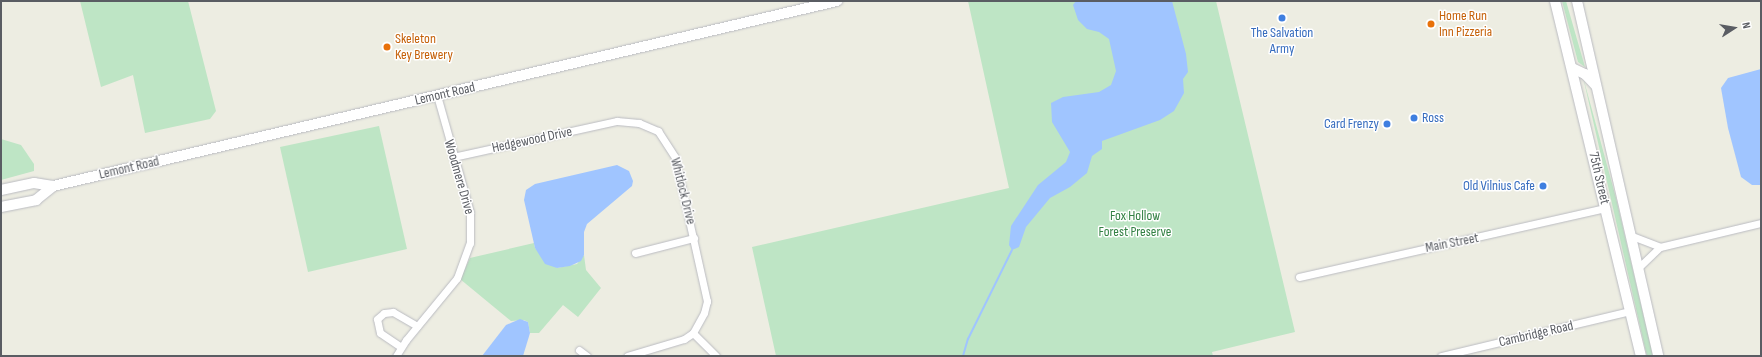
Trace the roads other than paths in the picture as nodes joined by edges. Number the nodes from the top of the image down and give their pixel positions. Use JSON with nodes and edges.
{"nodes":[{"id":1,"x":837,"y":1,"type":"edge"},
{"id":2,"x":1555,"y":1,"type":"edge"},
{"id":3,"x":1577,"y":1,"type":"edge"},
{"id":4,"x":1572,"y":68,"type":"junction"},
{"id":5,"x":1597,"y":88,"type":"junction"},
{"id":6,"x":437,"y":95,"type":"junction"},
{"id":7,"x":612,"y":123,"type":"joint"},
{"id":8,"x":453,"y":157,"type":"junction"},
{"id":9,"x":53,"y":186,"type":"junction"},
{"id":10,"x":1,"y":190,"type":"edge"},
{"id":11,"x":1,"y":207,"type":"edge"},
{"id":12,"x":1606,"y":208,"type":"junction"},
{"id":13,"x":1761,"y":222,"type":"edge"},
{"id":14,"x":1632,"y":236,"type":"junction"},
{"id":15,"x":694,"y":238,"type":"junction"},
{"id":16,"x":1660,"y":247,"type":"junction"},
{"id":17,"x":636,"y":253,"type":"dead end"},
{"id":18,"x":1638,"y":268,"type":"junction"},
{"id":19,"x":1299,"y":277,"type":"dead end"},
{"id":20,"x":1630,"y":311,"type":"junction"},
{"id":21,"x":417,"y":326,"type":"junction"},
{"id":22,"x":693,"y":333,"type":"junction"},
{"id":23,"x":401,"y":347,"type":"junction"},
{"id":24,"x":579,"y":350,"type":"dead end"},
{"id":25,"x":1458,"y":354,"type":"edge"},
{"id":26,"x":396,"y":356,"type":"edge"},
{"id":27,"x":587,"y":356,"type":"edge"},
{"id":28,"x":627,"y":356,"type":"edge"},
{"id":29,"x":716,"y":356,"type":"edge"},
{"id":30,"x":1441,"y":356,"type":"edge"},
{"id":31,"x":1641,"y":356,"type":"edge"},
{"id":32,"x":1658,"y":356,"type":"edge"}],
"edges":[{"from":1,"to":6,"type":"main road","name":"Lemont Road"},
{"from":2,"to":4,"type":"main road","name":"75th Street"},
{"from":3,"to":5,"type":"main road","name":"75th Street"},
{"from":4,"to":5,"type":"main road"},
{"from":4,"to":12,"type":"main road","name":"75th Street"},
{"from":5,"to":14,"type":"main road","name":"75th Street"},
{"from":6,"to":8,"type":"street","name":"Woodmere Drive"},
{"from":6,"to":9,"type":"main road","name":"Lemont Road"},
{"from":7,"to":8,"type":"street","name":"Hedgewood Drive"},
{"from":7,"to":15,"type":"street","name":"Whitlock Drive"},
{"from":8,"to":21,"type":"street","name":"Woodmere Drive"},
{"from":9,"to":10,"type":"main road","name":"Lemont Road"},
{"from":9,"to":11,"type":"main road","name":"Lemont Road"},
{"from":12,"to":19,"type":"street","name":"Main Street"},
{"from":12,"to":20,"type":"main road","name":"75th Street"},
{"from":13,"to":16,"type":"street"},
{"from":14,"to":16,"type":"street"},
{"from":14,"to":18,"type":"main road","name":"75th Street"},
{"from":15,"to":17,"type":"street"},
{"from":15,"to":22,"type":"street","name":"Whitlock Drive"},
{"from":16,"to":18,"type":"street"},
{"from":18,"to":32,"type":"main road","name":"75th Street"},
{"from":20,"to":25,"type":"street","name":"Cambridge Road"},
{"from":20,"to":31,"type":"main road","name":"75th Street"},
{"from":21,"to":23,"type":"street","name":"Woodmere Drive"},
{"from":21,"to":23,"type":"street"},
{"from":22,"to":28,"type":"street"},
{"from":22,"to":29,"type":"street"},
{"from":23,"to":26,"type":"street","name":"Woodmere Drive"},
{"from":24,"to":27,"type":"street"},
{"from":25,"to":30,"type":"street","name":"Cambridge Road"}]}
